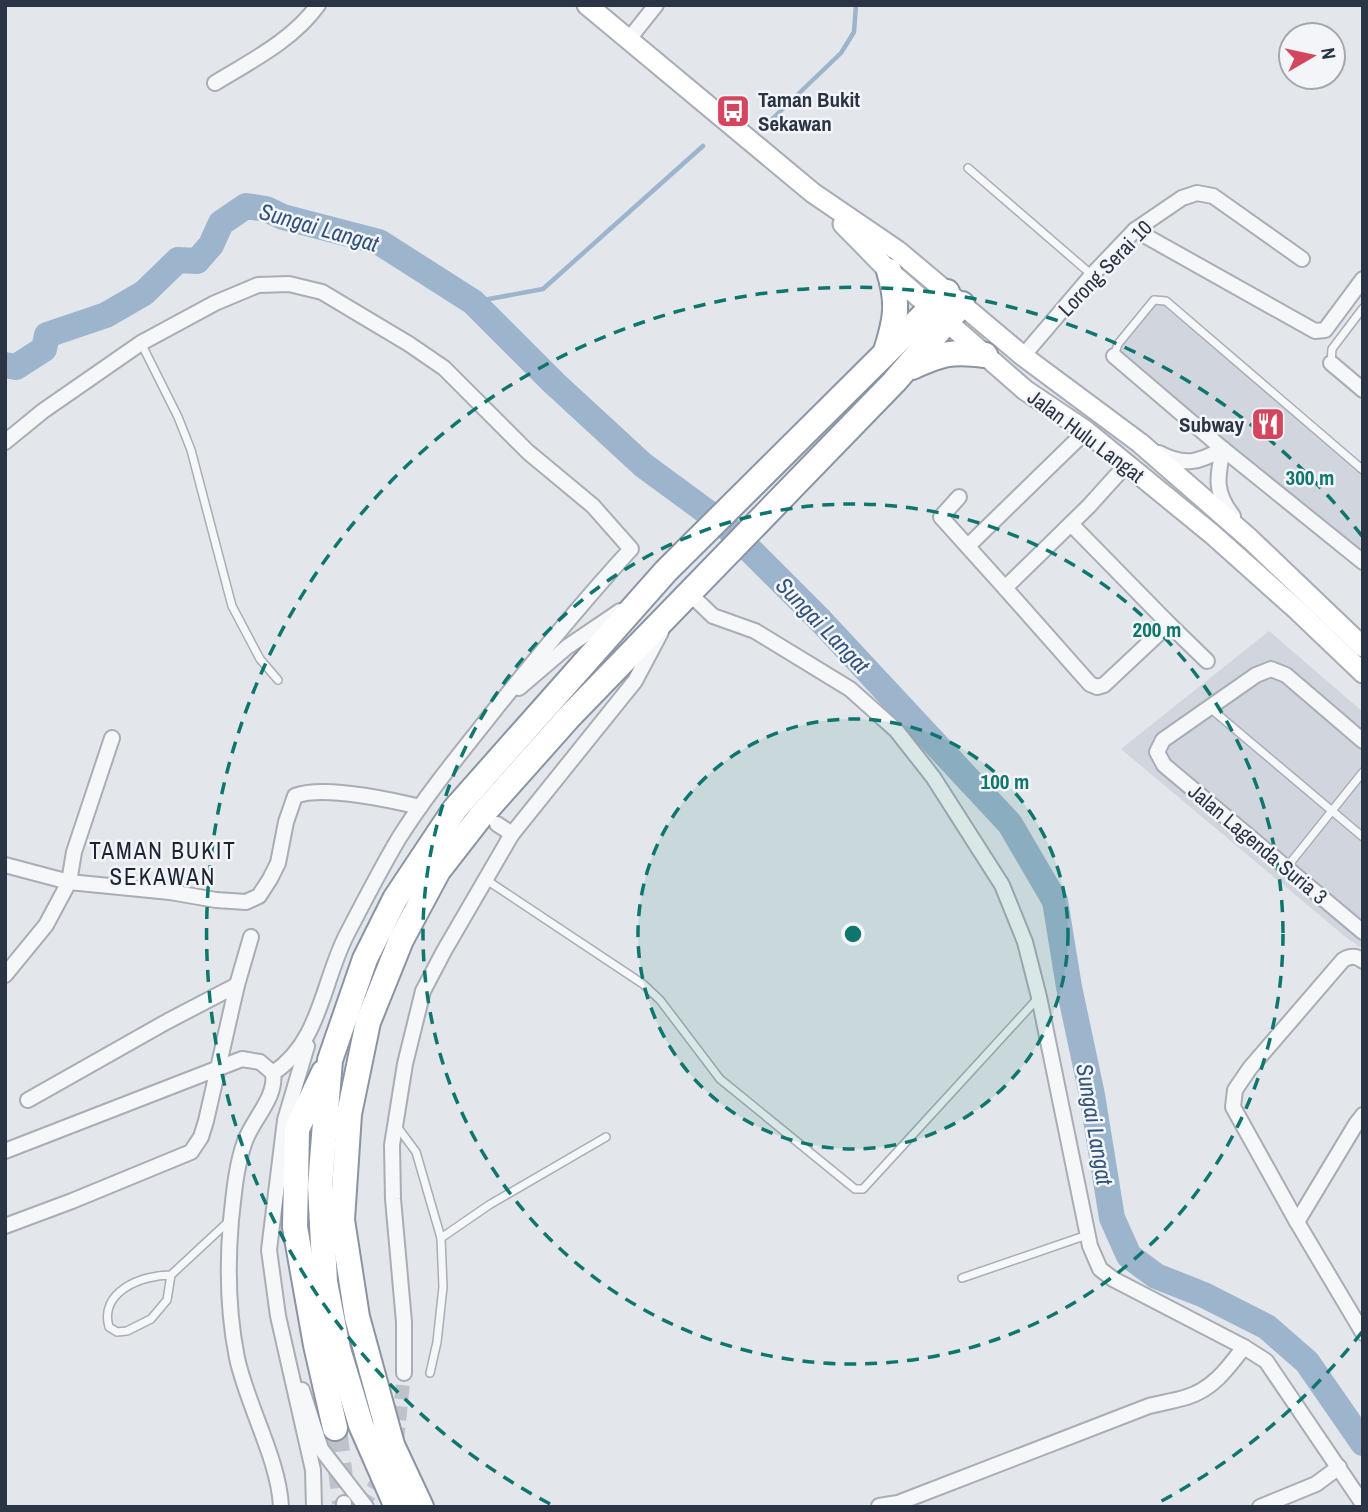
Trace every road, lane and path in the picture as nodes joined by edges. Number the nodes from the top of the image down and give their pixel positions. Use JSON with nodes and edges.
{"nodes":[{"id":1,"x":318,"y":5,"type":"edge"},
{"id":2,"x":587,"y":5,"type":"edge"},
{"id":3,"x":656,"y":5,"type":"edge"},
{"id":4,"x":629,"y":38,"type":"junction"},
{"id":5,"x":215,"y":83,"type":"dead end"},
{"id":6,"x":968,"y":168,"type":"dead end"},
{"id":7,"x":813,"y":193,"type":"junction"},
{"id":8,"x":1135,"y":230,"type":"junction"},
{"id":9,"x":1303,"y":259,"type":"dead end"},
{"id":10,"x":889,"y":271,"type":"junction"},
{"id":11,"x":1093,"y":275,"type":"junction"},
{"id":12,"x":1363,"y":279,"type":"edge"},
{"id":13,"x":947,"y":306,"type":"junction"},
{"id":14,"x":1363,"y":308,"type":"edge"},
{"id":15,"x":141,"y":343,"type":"junction"},
{"id":16,"x":885,"y":355,"type":"junction"},
{"id":17,"x":985,"y":355,"type":"junction"},
{"id":18,"x":1023,"y":355,"type":"junction"},
{"id":19,"x":1114,"y":356,"type":"joint"},
{"id":20,"x":1331,"y":363,"type":"joint"},
{"id":21,"x":903,"y":371,"type":"junction"},
{"id":22,"x":1363,"y":390,"type":"edge"},
{"id":23,"x":1086,"y":431,"type":"junction"},
{"id":24,"x":5,"y":442,"type":"edge"},
{"id":25,"x":1140,"y":443,"type":"junction"},
{"id":26,"x":1223,"y":449,"type":"junction"},
{"id":27,"x":1126,"y":465,"type":"junction"},
{"id":28,"x":1363,"y":470,"type":"edge"},
{"id":29,"x":959,"y":497,"type":"dead end"},
{"id":30,"x":1071,"y":524,"type":"junction"},
{"id":31,"x":1250,"y":539,"type":"junction"},
{"id":32,"x":968,"y":546,"type":"junction"},
{"id":33,"x":1363,"y":562,"type":"edge"},
{"id":34,"x":1005,"y":588,"type":"junction"},
{"id":35,"x":647,"y":593,"type":"junction"},
{"id":36,"x":688,"y":595,"type":"junction"},
{"id":37,"x":1169,"y":624,"type":"junction"},
{"id":38,"x":1363,"y":647,"type":"edge"},
{"id":39,"x":1207,"y":661,"type":"dead end"},
{"id":40,"x":1363,"y":673,"type":"edge"},
{"id":41,"x":278,"y":680,"type":"dead end"},
{"id":42,"x":1210,"y":707,"type":"junction"},
{"id":43,"x":497,"y":708,"type":"junction"},
{"id":44,"x":112,"y":738,"type":"dead end"},
{"id":45,"x":1363,"y":741,"type":"edge"},
{"id":46,"x":1363,"y":772,"type":"edge"},
{"id":47,"x":440,"y":779,"type":"junction"},
{"id":48,"x":454,"y":790,"type":"dead end"},
{"id":49,"x":420,"y":807,"type":"junction"},
{"id":50,"x":1331,"y":810,"type":"junction"},
{"id":51,"x":497,"y":824,"type":"dead end"},
{"id":52,"x":512,"y":834,"type":"junction"},
{"id":53,"x":1363,"y":837,"type":"edge"},
{"id":54,"x":5,"y":865,"type":"edge"},
{"id":55,"x":1286,"y":868,"type":"junction"},
{"id":56,"x":484,"y":879,"type":"junction"},
{"id":57,"x":69,"y":882,"type":"junction"},
{"id":58,"x":1363,"y":932,"type":"edge"},
{"id":59,"x":251,"y":937,"type":"dead end"},
{"id":60,"x":1357,"y":958,"type":"edge"},
{"id":61,"x":5,"y":975,"type":"edge"},
{"id":62,"x":327,"y":981,"type":"junction"},
{"id":63,"x":237,"y":985,"type":"junction"},
{"id":64,"x":1039,"y":996,"type":"junction"},
{"id":65,"x":330,"y":1060,"type":"junction"},
{"id":66,"x":220,"y":1067,"type":"junction"},
{"id":67,"x":273,"y":1073,"type":"junction"},
{"id":68,"x":28,"y":1100,"type":"dead end"},
{"id":69,"x":1360,"y":1123,"type":"edge"},
{"id":70,"x":396,"y":1124,"type":"junction"},
{"id":71,"x":606,"y":1137,"type":"dead end"},
{"id":72,"x":5,"y":1151,"type":"edge"},
{"id":73,"x":231,"y":1219,"type":"junction"},
{"id":74,"x":1297,"y":1222,"type":"junction"},
{"id":75,"x":5,"y":1226,"type":"edge"},
{"id":76,"x":1088,"y":1235,"type":"junction"},
{"id":77,"x":441,"y":1238,"type":"junction"},
{"id":78,"x":171,"y":1275,"type":"junction"},
{"id":79,"x":962,"y":1278,"type":"dead end"},
{"id":80,"x":278,"y":1316,"type":"junction"},
{"id":81,"x":1363,"y":1334,"type":"edge"},
{"id":82,"x":1244,"y":1347,"type":"junction"},
{"id":83,"x":404,"y":1373,"type":"tunnel mouth"},
{"id":84,"x":429,"y":1373,"type":"dead end"},
{"id":85,"x":335,"y":1428,"type":"tunnel mouth"},
{"id":86,"x":1339,"y":1467,"type":"junction"},
{"id":87,"x":1363,"y":1504,"type":"edge"},
{"id":88,"x":879,"y":1506,"type":"edge"},
{"id":89,"x":281,"y":1507,"type":"edge"},
{"id":90,"x":314,"y":1507,"type":"edge"},
{"id":91,"x":366,"y":1507,"type":"edge"},
{"id":92,"x":397,"y":1507,"type":"edge"},
{"id":93,"x":421,"y":1507,"type":"edge"},
{"id":94,"x":1260,"y":1507,"type":"edge"}],
"edges":[{"from":1,"to":5,"type":"street"},
{"from":2,"to":4,"type":"main road","name":"Jalan Hulu Langat"},
{"from":3,"to":4,"type":"street"},
{"from":4,"to":7,"type":"main road","name":"Jalan Hulu Langat"},
{"from":6,"to":11,"type":"lane"},
{"from":7,"to":10,"type":"main road","name":"Jalan Hulu Langat"},
{"from":7,"to":13,"type":"main road","name":"Jalan Hulu Langat"},
{"from":8,"to":9,"type":"street","name":"Lorong Serai 10"},
{"from":8,"to":11,"type":"street","name":"Lorong Serai 10"},
{"from":8,"to":12,"type":"street"},
{"from":10,"to":13,"type":"main road","name":"Jalan Hulu Langat"},
{"from":10,"to":16,"type":"highway"},
{"from":11,"to":18,"type":"street","name":"Lorong Serai 10"},
{"from":13,"to":16,"type":"highway"},
{"from":13,"to":17,"type":"main road","name":"Jalan Hulu Langat"},
{"from":13,"to":18,"type":"main road","name":"Jalan Hulu Langat"},
{"from":13,"to":21,"type":"highway"},
{"from":14,"to":20,"type":"lane"},
{"from":15,"to":24,"type":"street"},
{"from":15,"to":41,"type":"lane"},
{"from":15,"to":43,"type":"street"},
{"from":16,"to":35,"type":"highway"},
{"from":17,"to":21,"type":"highway"},
{"from":17,"to":23,"type":"main road","name":"Jalan Hulu Langat"},
{"from":18,"to":25,"type":"main road","name":"Jalan Hulu Langat"},
{"from":19,"to":26,"type":"street"},
{"from":19,"to":28,"type":"lane"},
{"from":20,"to":22,"type":"street"},
{"from":21,"to":36,"type":"highway"},
{"from":23,"to":27,"type":"main road","name":"Jalan Hulu Langat"},
{"from":23,"to":32,"type":"street"},
{"from":25,"to":26,"type":"street"},
{"from":25,"to":31,"type":"main road","name":"Jalan Hulu Langat"},
{"from":26,"to":31,"type":"street"},
{"from":26,"to":33,"type":"street"},
{"from":27,"to":30,"type":"street"},
{"from":27,"to":40,"type":"main road","name":"Jalan Hulu Langat"},
{"from":29,"to":32,"type":"street"},
{"from":30,"to":34,"type":"street"},
{"from":30,"to":37,"type":"street"},
{"from":31,"to":38,"type":"main road","name":"Jalan Hulu Langat"},
{"from":32,"to":34,"type":"street"},
{"from":34,"to":37,"type":"street"},
{"from":35,"to":43,"type":"street"},
{"from":35,"to":65,"type":"highway"},
{"from":36,"to":52,"type":"street"},
{"from":36,"to":64,"type":"street"},
{"from":36,"to":93,"type":"highway"},
{"from":37,"to":39,"type":"street"},
{"from":42,"to":45,"type":"street"},
{"from":42,"to":50,"type":"lane"},
{"from":42,"to":55,"type":"street","name":"Jalan Lagenda Suria 3"},
{"from":43,"to":47,"type":"street"},
{"from":44,"to":57,"type":"street"},
{"from":46,"to":50,"type":"lane"},
{"from":47,"to":48,"type":"street"},
{"from":47,"to":49,"type":"street"},
{"from":49,"to":57,"type":"street"},
{"from":49,"to":62,"type":"street"},
{"from":50,"to":53,"type":"lane"},
{"from":50,"to":55,"type":"lane"},
{"from":51,"to":52,"type":"street"},
{"from":52,"to":56,"type":"street"},
{"from":54,"to":57,"type":"street"},
{"from":55,"to":58,"type":"street","name":"Jalan Lagenda Suria 3"},
{"from":56,"to":64,"type":"lane"},
{"from":56,"to":70,"type":"street"},
{"from":57,"to":61,"type":"street"},
{"from":59,"to":63,"type":"street"},
{"from":60,"to":74,"type":"street"},
{"from":62,"to":67,"type":"street"},
{"from":62,"to":80,"type":"street"},
{"from":63,"to":66,"type":"street"},
{"from":63,"to":68,"type":"street"},
{"from":64,"to":76,"type":"street"},
{"from":65,"to":85,"type":"highway"},
{"from":65,"to":92,"type":"highway"},
{"from":66,"to":67,"type":"street"},
{"from":66,"to":72,"type":"street"},
{"from":66,"to":75,"type":"street"},
{"from":67,"to":73,"type":"street"},
{"from":69,"to":74,"type":"street"},
{"from":70,"to":77,"type":"lane"},
{"from":70,"to":83,"type":"street"},
{"from":71,"to":77,"type":"lane"},
{"from":73,"to":78,"type":"lane"},
{"from":73,"to":89,"type":"street"},
{"from":74,"to":81,"type":"street"},
{"from":76,"to":79,"type":"lane"},
{"from":76,"to":82,"type":"street"},
{"from":77,"to":84,"type":"lane"},
{"from":78,"to":78,"type":"lane"},
{"from":80,"to":90,"type":"street"},
{"from":80,"to":91,"type":"street"},
{"from":82,"to":86,"type":"street"},
{"from":82,"to":88,"type":"street"},
{"from":86,"to":87,"type":"street"},
{"from":86,"to":94,"type":"street"}]}
